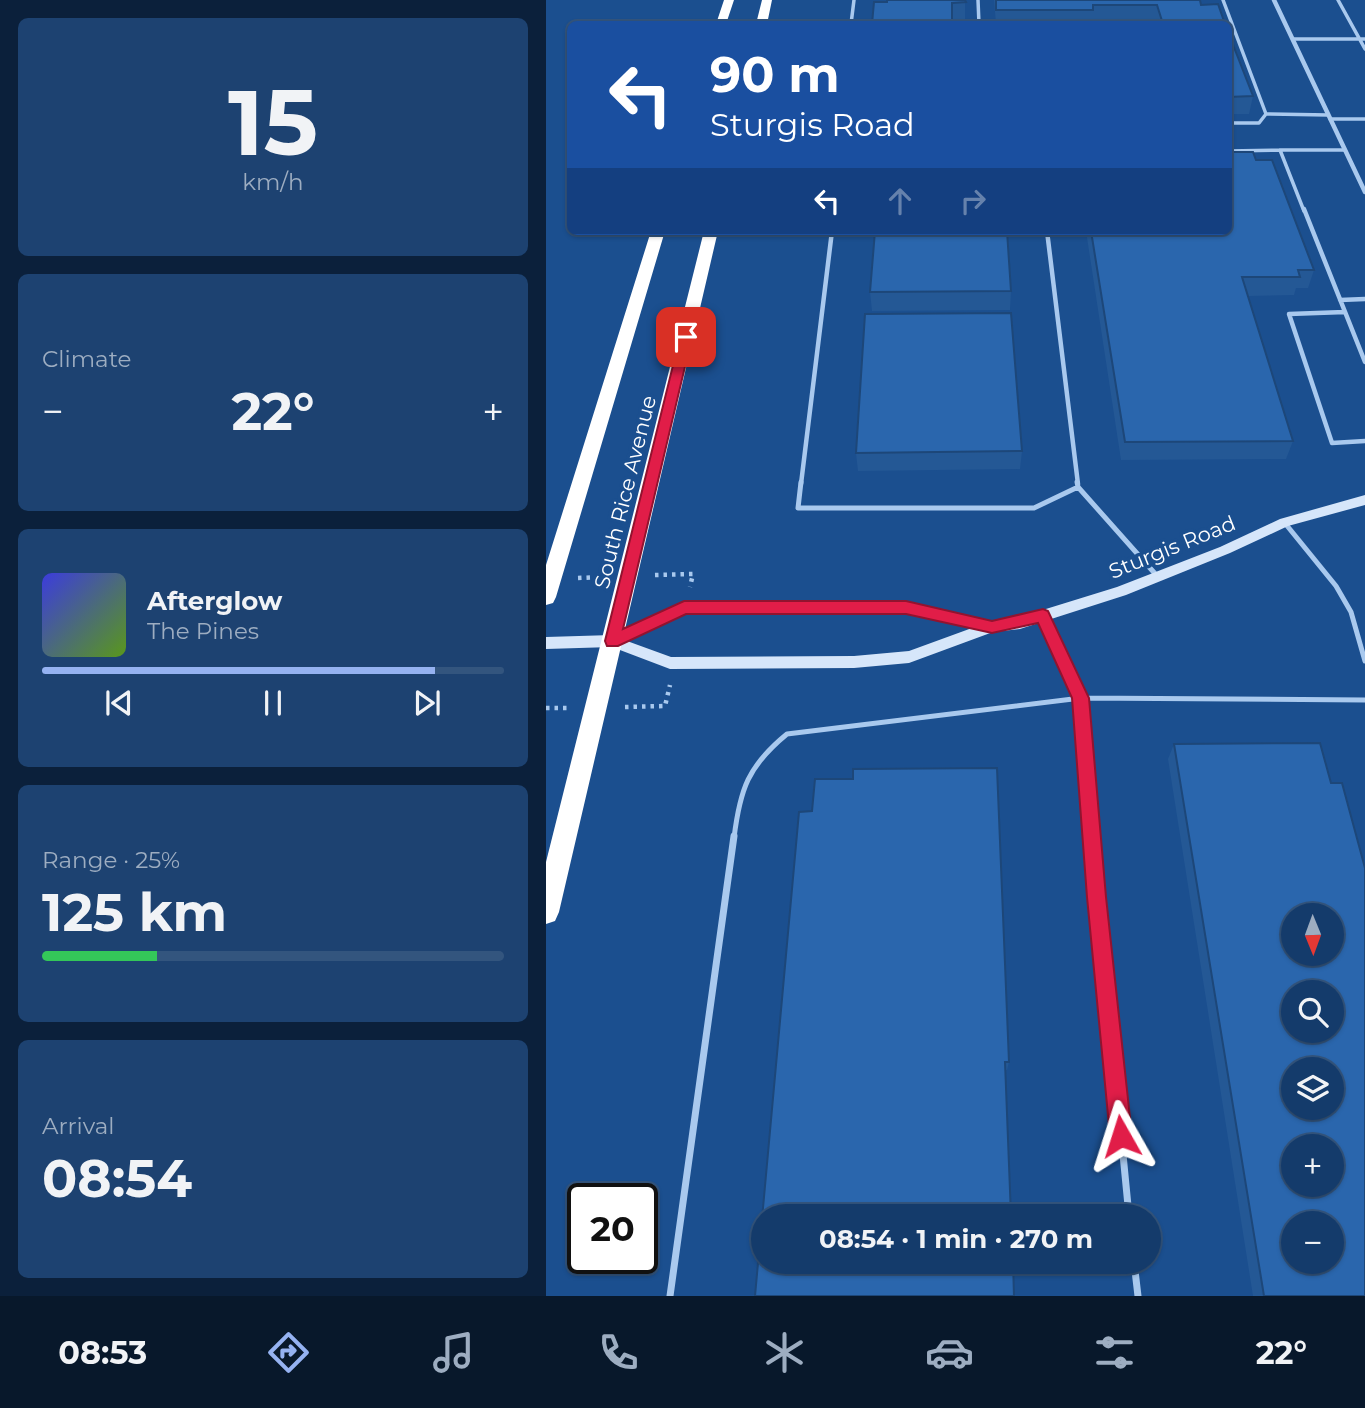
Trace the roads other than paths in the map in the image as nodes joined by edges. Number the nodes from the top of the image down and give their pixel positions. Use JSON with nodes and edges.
{"nodes":[{"id":1,"x":729,"y":0,"type":"edge"},
{"id":2,"x":767,"y":0,"type":"edge"},
{"id":3,"x":854,"y":0,"type":"edge"},
{"id":4,"x":978,"y":0,"type":"edge"},
{"id":5,"x":1223,"y":0,"type":"edge"},
{"id":6,"x":1274,"y":0,"type":"edge"},
{"id":7,"x":1338,"y":0,"type":"edge"},
{"id":8,"x":723,"y":21,"type":"edge"},
{"id":9,"x":762,"y":21,"type":"edge"},
{"id":10,"x":851,"y":21,"type":"edge"},
{"id":11,"x":979,"y":21,"type":"edge"},
{"id":12,"x":1231,"y":21,"type":"edge"},
{"id":13,"x":1232,"y":24,"type":"edge"},
{"id":14,"x":1294,"y":39,"type":"junction"},
{"id":15,"x":1360,"y":39,"type":"junction"},
{"id":16,"x":1365,"y":39,"type":"edge"},
{"id":17,"x":1365,"y":49,"type":"edge"},
{"id":18,"x":1266,"y":114,"type":"junction"},
{"id":19,"x":1329,"y":117,"type":"junction"},
{"id":20,"x":1365,"y":119,"type":"edge"},
{"id":21,"x":1232,"y":123,"type":"edge"},
{"id":22,"x":1280,"y":150,"type":"junction"},
{"id":23,"x":1345,"y":150,"type":"junction"},
{"id":24,"x":1232,"y":151,"type":"edge"},
{"id":25,"x":1365,"y":192,"type":"edge"},
{"id":26,"x":657,"y":235,"type":"edge"},
{"id":27,"x":710,"y":235,"type":"edge"},
{"id":28,"x":832,"y":235,"type":"edge"},
{"id":29,"x":1047,"y":235,"type":"edge"},
{"id":30,"x":1365,"y":299,"type":"edge"},
{"id":31,"x":1340,"y":300,"type":"junction"},
{"id":32,"x":1345,"y":312,"type":"junction"},
{"id":33,"x":1365,"y":362,"type":"edge"},
{"id":34,"x":1365,"y":441,"type":"edge"},
{"id":35,"x":1078,"y":487,"type":"junction"},
{"id":36,"x":1365,"y":500,"type":"edge"},
{"id":37,"x":1284,"y":523,"type":"junction"},
{"id":38,"x":1158,"y":577,"type":"junction"},
{"id":39,"x":546,"y":597,"type":"edge"},
{"id":40,"x":1043,"y":615,"type":"junction"},
{"id":41,"x":992,"y":627,"type":"junction"},
{"id":42,"x":613,"y":641,"type":"junction"},
{"id":43,"x":546,"y":643,"type":"edge"},
{"id":44,"x":1365,"y":661,"type":"edge"},
{"id":45,"x":1081,"y":698,"type":"junction"},
{"id":46,"x":1365,"y":700,"type":"edge"},
{"id":47,"x":546,"y":912,"type":"edge"},
{"id":48,"x":1128,"y":1204,"type":"edge"},
{"id":49,"x":1135,"y":1274,"type":"edge"},
{"id":50,"x":670,"y":1296,"type":"edge"},
{"id":51,"x":1138,"y":1296,"type":"edge"}],
"edges":[{"from":1,"to":8,"type":"highway"},
{"from":2,"to":9,"type":"highway"},
{"from":3,"to":10,"type":"lane"},
{"from":4,"to":11,"type":"lane"},
{"from":5,"to":12,"type":"lane"},
{"from":6,"to":14,"type":"street"},
{"from":7,"to":15,"type":"lane"},
{"from":13,"to":18,"type":"lane"},
{"from":14,"to":15,"type":"lane"},
{"from":14,"to":19,"type":"street"},
{"from":15,"to":16,"type":"lane"},
{"from":15,"to":17,"type":"lane"},
{"from":18,"to":19,"type":"lane"},
{"from":18,"to":21,"type":"lane"},
{"from":19,"to":20,"type":"lane"},
{"from":19,"to":23,"type":"street"},
{"from":22,"to":23,"type":"lane"},
{"from":22,"to":24,"type":"lane"},
{"from":22,"to":31,"type":"lane"},
{"from":23,"to":25,"type":"street"},
{"from":26,"to":39,"type":"highway","name":"South Rice Avenue"},
{"from":27,"to":42,"type":"highway","name":"South Rice Avenue"},
{"from":28,"to":35,"type":"lane"},
{"from":29,"to":35,"type":"lane"},
{"from":30,"to":31,"type":"lane"},
{"from":31,"to":32,"type":"lane"},
{"from":32,"to":33,"type":"lane"},
{"from":32,"to":34,"type":"lane"},
{"from":35,"to":38,"type":"lane"},
{"from":36,"to":37,"type":"street","name":"Sturgis Road"},
{"from":37,"to":38,"type":"street","name":"Sturgis Road"},
{"from":37,"to":44,"type":"lane"},
{"from":38,"to":40,"type":"street","name":"Sturgis Road"},
{"from":40,"to":41,"type":"street","name":"Sturgis Road"},
{"from":40,"to":45,"type":"lane"},
{"from":41,"to":42,"type":"street","name":"Sturgis Road"},
{"from":41,"to":42,"type":"street","name":"Sturgis Road"},
{"from":42,"to":43,"type":"street","name":"Sturgis Road"},
{"from":42,"to":47,"type":"highway","name":"South Rice Avenue"},
{"from":45,"to":46,"type":"lane"},
{"from":45,"to":48,"type":"lane"},
{"from":45,"to":50,"type":"lane"},
{"from":49,"to":51,"type":"lane"}]}
